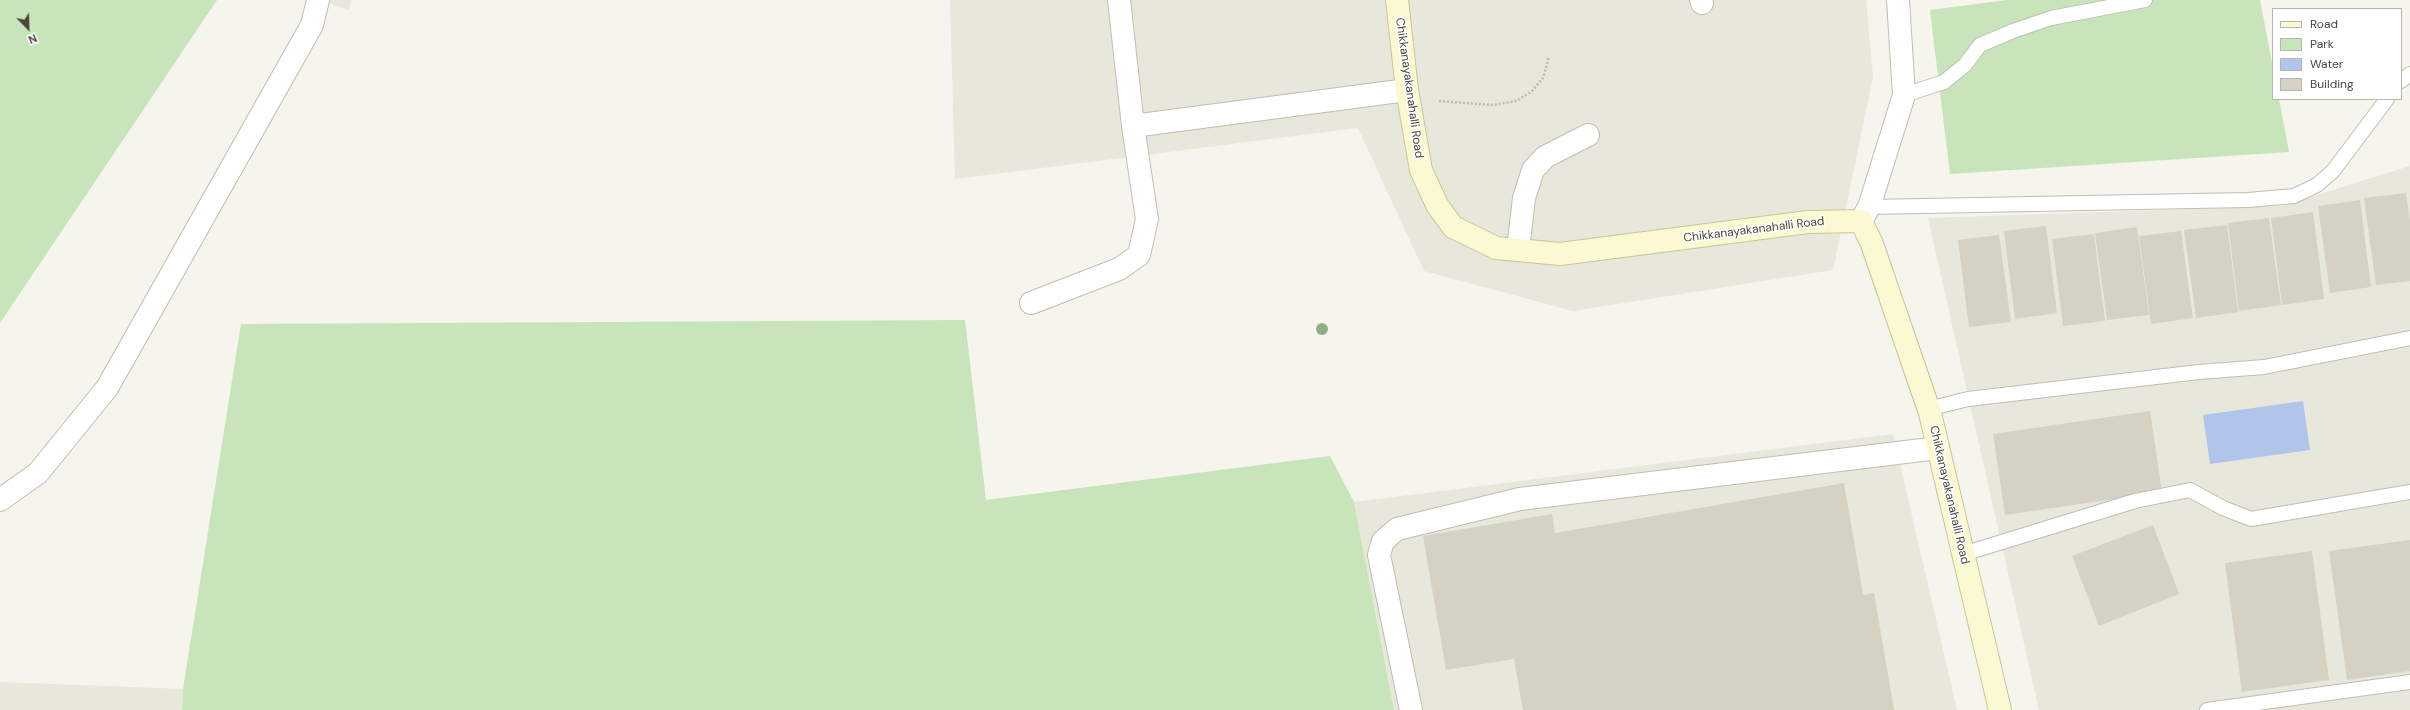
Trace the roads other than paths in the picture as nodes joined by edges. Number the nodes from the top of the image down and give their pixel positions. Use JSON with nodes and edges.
{"nodes":[{"id":1,"x":318,"y":0,"type":"edge"},
{"id":2,"x":1119,"y":0,"type":"edge"},
{"id":3,"x":1396,"y":0,"type":"edge"},
{"id":4,"x":1898,"y":0,"type":"edge"},
{"id":5,"x":2145,"y":0,"type":"edge"},
{"id":6,"x":2410,"y":74,"type":"edge"},
{"id":7,"x":2402,"y":80,"type":"edge"},
{"id":8,"x":1408,"y":95,"type":"junction"},
{"id":9,"x":1904,"y":95,"type":"junction"},
{"id":10,"x":2386,"y":100,"type":"edge"},
{"id":11,"x":1134,"y":126,"type":"junction"},
{"id":12,"x":1588,"y":135,"type":"dead end"},
{"id":13,"x":1865,"y":214,"type":"junction"},
{"id":14,"x":1518,"y":250,"type":"junction"},
{"id":15,"x":1031,"y":303,"type":"dead end"},
{"id":16,"x":2410,"y":338,"type":"edge"},
{"id":17,"x":1928,"y":408,"type":"junction"},
{"id":18,"x":1938,"y":448,"type":"junction"},
{"id":19,"x":2410,"y":492,"type":"edge"},
{"id":20,"x":0,"y":500,"type":"edge"},
{"id":21,"x":1963,"y":554,"type":"junction"},
{"id":22,"x":2410,"y":682,"type":"edge"},
{"id":23,"x":1411,"y":710,"type":"edge"},
{"id":24,"x":2000,"y":710,"type":"edge"},
{"id":25,"x":2207,"y":710,"type":"edge"}],
"edges":[{"from":1,"to":20,"type":"street"},
{"from":2,"to":11,"type":"street"},
{"from":3,"to":8,"type":"main road","name":"Chikkanayakanahalli Road"},
{"from":4,"to":9,"type":"street"},
{"from":5,"to":9,"type":"lane"},
{"from":6,"to":7,"type":"lane"},
{"from":8,"to":11,"type":"street"},
{"from":8,"to":14,"type":"main road","name":"Chikkanayakanahalli Road"},
{"from":9,"to":13,"type":"street"},
{"from":10,"to":13,"type":"lane"},
{"from":11,"to":15,"type":"street"},
{"from":12,"to":14,"type":"street"},
{"from":13,"to":14,"type":"main road","name":"Chikkanayakanahalli Road"},
{"from":13,"to":17,"type":"main road","name":"Chikkanayakanahalli Road"},
{"from":16,"to":17,"type":"lane"},
{"from":17,"to":18,"type":"main road","name":"Chikkanayakanahalli Road"},
{"from":18,"to":21,"type":"main road","name":"Chikkanayakanahalli Road"},
{"from":18,"to":23,"type":"street"},
{"from":19,"to":21,"type":"lane"},
{"from":21,"to":24,"type":"main road","name":"Chikkanayakanahalli Road"},
{"from":22,"to":25,"type":"lane"}]}
